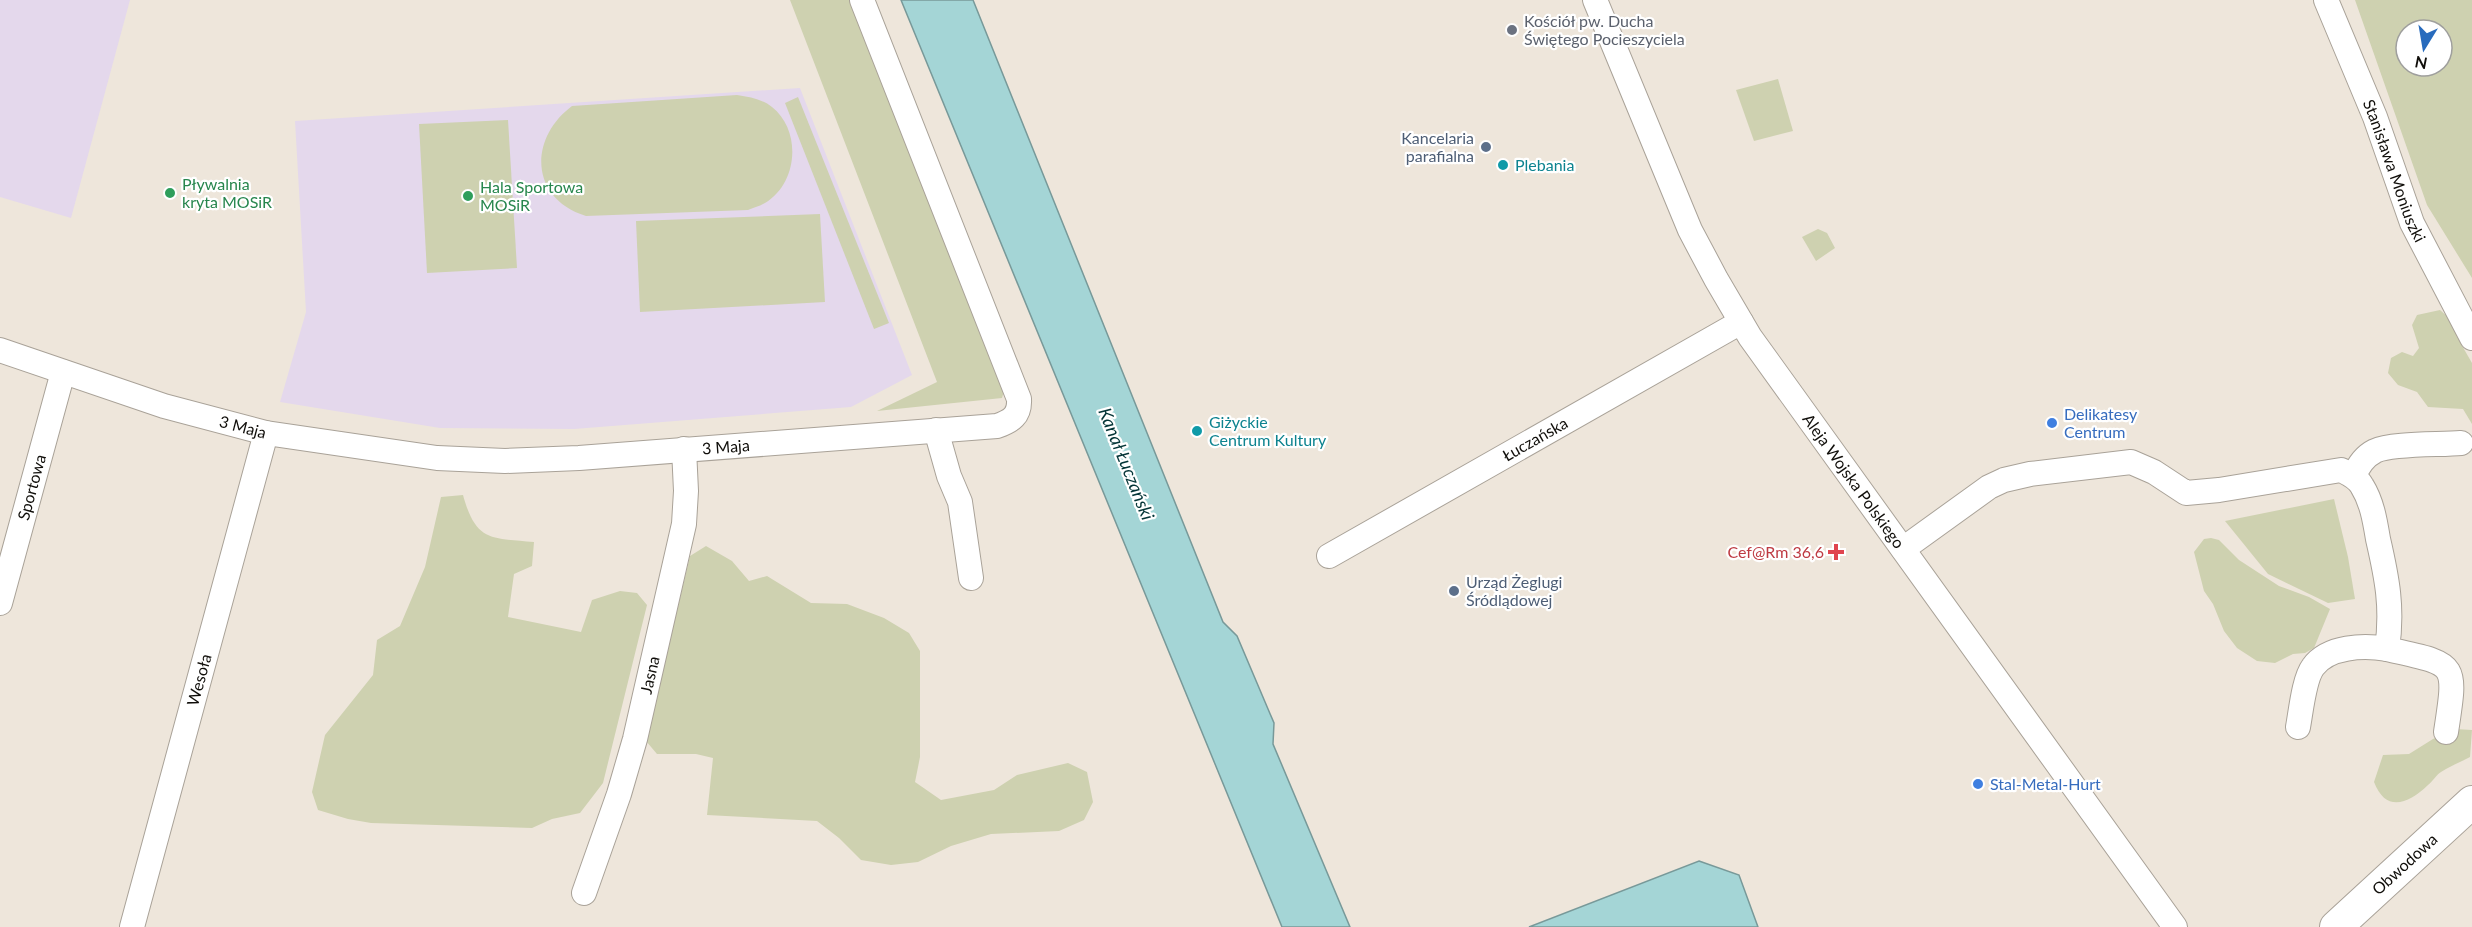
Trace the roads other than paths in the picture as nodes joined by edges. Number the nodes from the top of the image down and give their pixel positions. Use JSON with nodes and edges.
{"nodes":[{"id":1,"x":862,"y":0,"type":"edge"},
{"id":2,"x":1595,"y":0,"type":"edge"},
{"id":3,"x":2326,"y":0,"type":"edge"},
{"id":4,"x":1741,"y":322,"type":"junction"},
{"id":5,"x":2472,"y":338,"type":"edge"},
{"id":6,"x":0,"y":350,"type":"edge"},
{"id":7,"x":63,"y":372,"type":"junction"},
{"id":8,"x":936,"y":430,"type":"junction"},
{"id":9,"x":266,"y":433,"type":"junction"},
{"id":10,"x":2461,"y":443,"type":"dead end"},
{"id":11,"x":684,"y":449,"type":"junction"},
{"id":12,"x":2354,"y":476,"type":"junction"},
{"id":13,"x":1903,"y":549,"type":"junction"},
{"id":14,"x":1329,"y":556,"type":"dead end"},
{"id":15,"x":971,"y":579,"type":"dead end"},
{"id":16,"x":0,"y":603,"type":"edge"},
{"id":17,"x":2387,"y":649,"type":"junction"},
{"id":18,"x":2298,"y":727,"type":"dead end"},
{"id":19,"x":2446,"y":732,"type":"dead end"},
{"id":20,"x":2472,"y":802,"type":"edge"},
{"id":21,"x":584,"y":893,"type":"dead end"},
{"id":22,"x":132,"y":927,"type":"edge"},
{"id":23,"x":2175,"y":927,"type":"edge"},
{"id":24,"x":2336,"y":927,"type":"edge"}],
"edges":[{"from":1,"to":8,"type":"street","name":"3 Maja"},
{"from":2,"to":4,"type":"street","name":"Aleja Wojska Polskiego"},
{"from":3,"to":5,"type":"street","name":"Stanisława Moniuszki"},
{"from":4,"to":13,"type":"street","name":"Aleja Wojska Polskiego"},
{"from":4,"to":14,"type":"street","name":"Łuczańska"},
{"from":6,"to":7,"type":"street","name":"3 Maja"},
{"from":7,"to":9,"type":"street","name":"3 Maja"},
{"from":7,"to":16,"type":"street","name":"Sportowa"},
{"from":8,"to":11,"type":"street","name":"3 Maja"},
{"from":8,"to":15,"type":"street"},
{"from":9,"to":11,"type":"street","name":"3 Maja"},
{"from":9,"to":22,"type":"street","name":"Wesoła"},
{"from":10,"to":12,"type":"street"},
{"from":11,"to":21,"type":"street","name":"Jasna"},
{"from":12,"to":13,"type":"street"},
{"from":12,"to":17,"type":"street"},
{"from":13,"to":23,"type":"street","name":"Aleja Wojska Polskiego"},
{"from":17,"to":18,"type":"street"},
{"from":17,"to":19,"type":"street"},
{"from":20,"to":24,"type":"main road","name":"Obwodowa"}]}
